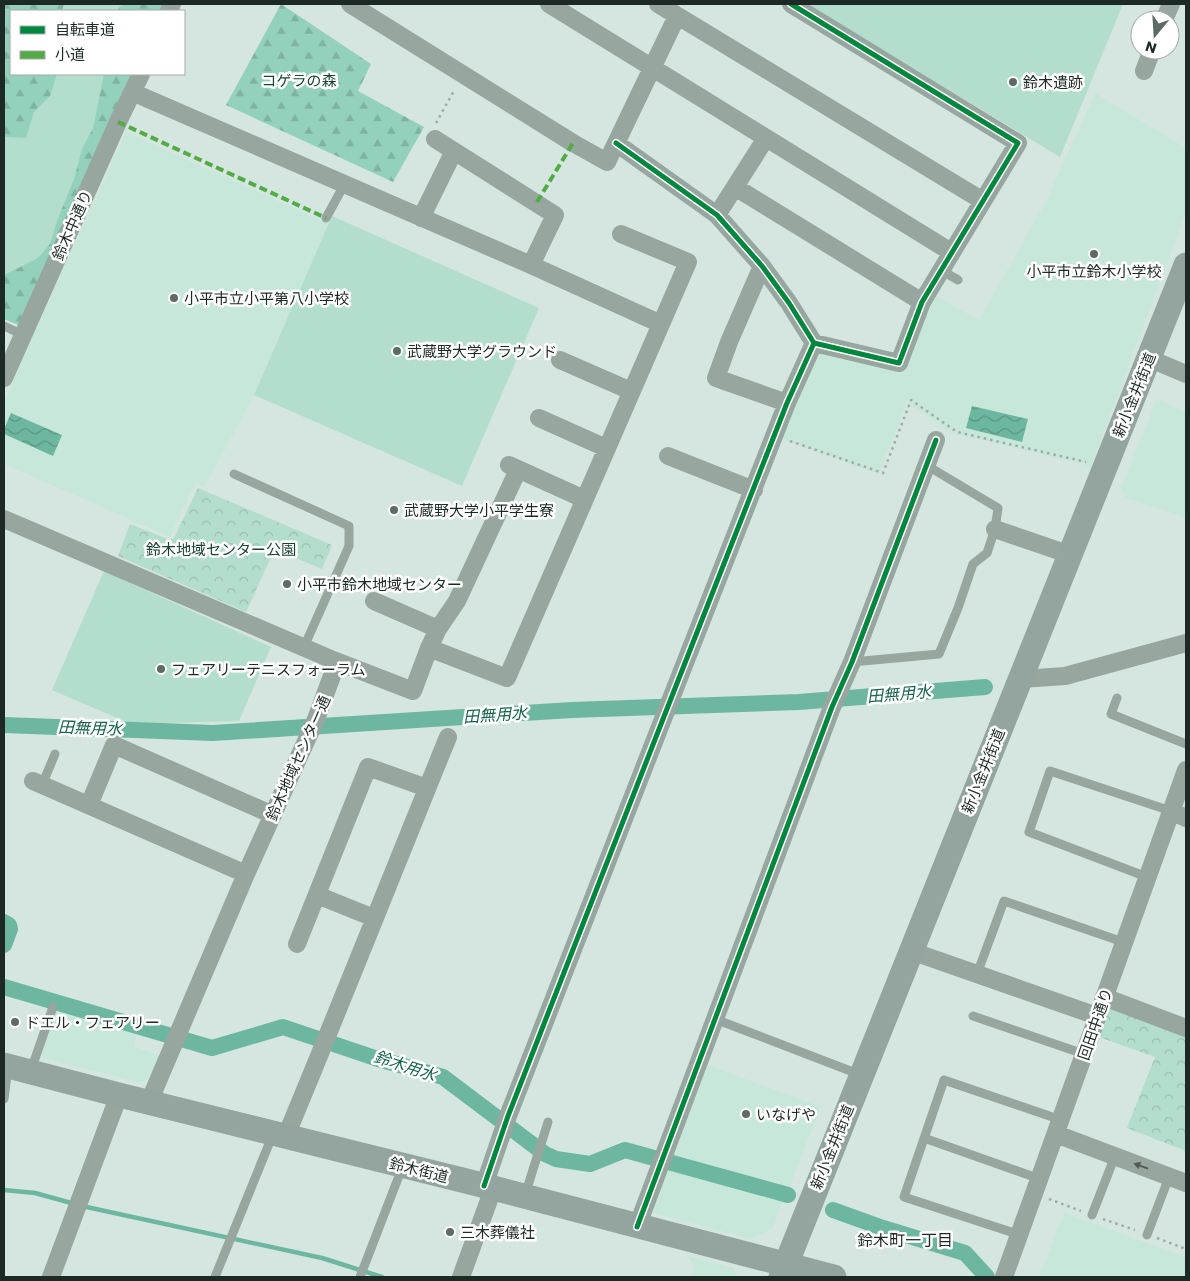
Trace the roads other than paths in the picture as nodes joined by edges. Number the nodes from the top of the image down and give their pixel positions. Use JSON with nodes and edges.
{"nodes":[{"id":1,"x":350,"y":4,"type":"edge"},
{"id":2,"x":549,"y":4,"type":"edge"},
{"id":3,"x":660,"y":4,"type":"edge"},
{"id":4,"x":790,"y":4,"type":"edge"},
{"id":5,"x":367,"y":8,"type":"edge"},
{"id":6,"x":677,"y":16,"type":"junction"},
{"id":7,"x":1148,"y":60,"type":"edge"},
{"id":8,"x":653,"y":68,"type":"junction"},
{"id":9,"x":1144,"y":71,"type":"dead end"},
{"id":10,"x":140,"y":75,"type":"edge"},
{"id":11,"x":132,"y":92,"type":"junction"},
{"id":12,"x":766,"y":138,"type":"junction"},
{"id":13,"x":435,"y":139,"type":"road end"},
{"id":14,"x":616,"y":142,"type":"junction"},
{"id":15,"x":454,"y":151,"type":"junction"},
{"id":16,"x":344,"y":185,"type":"junction"},
{"id":17,"x":735,"y":187,"type":"junction"},
{"id":18,"x":983,"y":201,"type":"junction"},
{"id":19,"x":716,"y":215,"type":"junction"},
{"id":20,"x":326,"y":218,"type":"dead end"},
{"id":21,"x":422,"y":218,"type":"junction"},
{"id":22,"x":622,"y":234,"type":"dead end"},
{"id":23,"x":951,"y":252,"type":"junction"},
{"id":24,"x":531,"y":265,"type":"junction"},
{"id":25,"x":762,"y":266,"type":"junction"},
{"id":26,"x":941,"y":270,"type":"junction"},
{"id":27,"x":958,"y":280,"type":"dead end"},
{"id":28,"x":1183,"y":281,"type":"edge"},
{"id":29,"x":922,"y":302,"type":"junction"},
{"id":30,"x":661,"y":324,"type":"junction"},
{"id":31,"x":4,"y":326,"type":"edge"},
{"id":32,"x":23,"y":335,"type":"junction"},
{"id":33,"x":814,"y":343,"type":"junction"},
{"id":34,"x":1148,"y":358,"type":"junction"},
{"id":35,"x":560,"y":360,"type":"dead end"},
{"id":36,"x":1186,"y":374,"type":"edge"},
{"id":37,"x":4,"y":378,"type":"edge"},
{"id":38,"x":631,"y":391,"type":"junction"},
{"id":39,"x":787,"y":403,"type":"junction"},
{"id":40,"x":539,"y":418,"type":"dead end"},
{"id":41,"x":936,"y":440,"type":"dead end"},
{"id":42,"x":606,"y":448,"type":"junction"},
{"id":43,"x":667,"y":457,"type":"dead end"},
{"id":44,"x":926,"y":465,"type":"junction"},
{"id":45,"x":234,"y":474,"type":"dead end"},
{"id":46,"x":754,"y":490,"type":"junction"},
{"id":47,"x":584,"y":499,"type":"junction"},
{"id":48,"x":4,"y":519,"type":"edge"},
{"id":49,"x":995,"y":529,"type":"junction"},
{"id":50,"x":1071,"y":555,"type":"junction"},
{"id":51,"x":374,"y":602,"type":"dead end"},
{"id":52,"x":438,"y":629,"type":"junction"},
{"id":53,"x":1186,"y":644,"type":"edge"},
{"id":54,"x":304,"y":647,"type":"junction"},
{"id":55,"x":429,"y":648,"type":"junction"},
{"id":56,"x":333,"y":660,"type":"junction"},
{"id":57,"x":852,"y":662,"type":"junction"},
{"id":58,"x":1021,"y":679,"type":"junction"},
{"id":59,"x":1117,"y":698,"type":"dead end"},
{"id":60,"x":448,"y":738,"type":"dead end"},
{"id":61,"x":1186,"y":744,"type":"edge"},
{"id":62,"x":55,"y":754,"type":"dead end"},
{"id":63,"x":1186,"y":770,"type":"edge"},
{"id":64,"x":37,"y":783,"type":"joint"},
{"id":65,"x":427,"y":788,"type":"junction"},
{"id":66,"x":89,"y":805,"type":"junction"},
{"id":67,"x":1179,"y":814,"type":"edge"},
{"id":68,"x":273,"y":816,"type":"junction"},
{"id":69,"x":246,"y":874,"type":"junction"},
{"id":70,"x":1147,"y":877,"type":"junction"},
{"id":71,"x":317,"y":895,"type":"junction"},
{"id":72,"x":374,"y":918,"type":"junction"},
{"id":73,"x":1123,"y":942,"type":"junction"},
{"id":74,"x":297,"y":944,"type":"dead end"},
{"id":75,"x":911,"y":951,"type":"junction"},
{"id":76,"x":977,"y":974,"type":"junction"},
{"id":77,"x":1104,"y":997,"type":"junction"},
{"id":78,"x":53,"y":1007,"type":"dead end"},
{"id":79,"x":973,"y":1016,"type":"dead end"},
{"id":80,"x":1097,"y":1016,"type":"junction"},
{"id":81,"x":715,"y":1019,"type":"junction"},
{"id":82,"x":1186,"y":1028,"type":"edge"},
{"id":83,"x":1084,"y":1054,"type":"junction"},
{"id":84,"x":14,"y":1067,"type":"edge"},
{"id":85,"x":861,"y":1075,"type":"junction"},
{"id":86,"x":119,"y":1095,"type":"junction"},
{"id":87,"x":4,"y":1099,"type":"edge"},
{"id":88,"x":149,"y":1102,"type":"junction"},
{"id":89,"x":548,"y":1122,"type":"dead end"},
{"id":90,"x":1059,"y":1127,"type":"junction"},
{"id":91,"x":280,"y":1134,"type":"junction"},
{"id":92,"x":924,"y":1138,"type":"junction"},
{"id":93,"x":1115,"y":1156,"type":"junction"},
{"id":94,"x":403,"y":1166,"type":"junction"},
{"id":95,"x":1170,"y":1177,"type":"junction"},
{"id":96,"x":1186,"y":1183,"type":"edge"},
{"id":97,"x":1037,"y":1186,"type":"junction"},
{"id":98,"x":488,"y":1188,"type":"junction"},
{"id":99,"x":524,"y":1197,"type":"junction"},
{"id":100,"x":1092,"y":1215,"type":"road end"},
{"id":101,"x":637,"y":1227,"type":"junction"},
{"id":102,"x":1020,"y":1235,"type":"junction"},
{"id":103,"x":1147,"y":1235,"type":"road end"},
{"id":104,"x":783,"y":1271,"type":"edge"},
{"id":105,"x":51,"y":1277,"type":"edge"},
{"id":106,"x":215,"y":1277,"type":"edge"},
{"id":107,"x":360,"y":1277,"type":"edge"},
{"id":108,"x":461,"y":1277,"type":"edge"},
{"id":109,"x":834,"y":1277,"type":"edge"},
{"id":110,"x":1004,"y":1277,"type":"edge"}],
"edges":[{"from":1,"to":5,"type":"street"},
{"from":2,"to":8,"type":"street"},
{"from":3,"to":6,"type":"street"},
{"from":4,"to":18,"type":"street"},
{"from":5,"to":14,"type":"street"},
{"from":6,"to":8,"type":"street"},
{"from":6,"to":18,"type":"street"},
{"from":7,"to":9,"type":"street"},
{"from":8,"to":12,"type":"street"},
{"from":8,"to":14,"type":"street"},
{"from":10,"to":11,"type":"street","name":"鈴木中通り"},
{"from":11,"to":16,"type":"street"},
{"from":11,"to":32,"type":"street","name":"鈴木中通り"},
{"from":12,"to":17,"type":"street"},
{"from":12,"to":23,"type":"street"},
{"from":13,"to":15,"type":"street"},
{"from":14,"to":19,"type":"street"},
{"from":15,"to":21,"type":"street"},
{"from":15,"to":24,"type":"street"},
{"from":16,"to":20,"type":"lane"},
{"from":16,"to":21,"type":"street"},
{"from":17,"to":19,"type":"street"},
{"from":17,"to":29,"type":"street"},
{"from":18,"to":23,"type":"street"},
{"from":19,"to":25,"type":"street"},
{"from":21,"to":24,"type":"street"},
{"from":22,"to":30,"type":"street"},
{"from":23,"to":26,"type":"street"},
{"from":24,"to":30,"type":"street"},
{"from":25,"to":33,"type":"street"},
{"from":25,"to":39,"type":"street"},
{"from":26,"to":27,"type":"lane"},
{"from":26,"to":29,"type":"street"},
{"from":28,"to":34,"type":"main road","name":"新小金井街道"},
{"from":29,"to":33,"type":"street"},
{"from":30,"to":38,"type":"street"},
{"from":31,"to":32,"type":"lane"},
{"from":32,"to":37,"type":"street","name":"鈴木中通り"},
{"from":33,"to":39,"type":"street"},
{"from":34,"to":36,"type":"street"},
{"from":34,"to":50,"type":"main road","name":"新小金井街道"},
{"from":35,"to":38,"type":"street"},
{"from":38,"to":42,"type":"street"},
{"from":39,"to":46,"type":"street"},
{"from":40,"to":42,"type":"street"},
{"from":41,"to":44,"type":"street"},
{"from":42,"to":47,"type":"street"},
{"from":43,"to":46,"type":"street"},
{"from":44,"to":49,"type":"lane"},
{"from":44,"to":57,"type":"street"},
{"from":45,"to":54,"type":"lane"},
{"from":46,"to":98,"type":"street"},
{"from":47,"to":52,"type":"street"},
{"from":47,"to":55,"type":"street"},
{"from":48,"to":54,"type":"street"},
{"from":49,"to":50,"type":"street"},
{"from":49,"to":57,"type":"lane"},
{"from":50,"to":58,"type":"main road","name":"新小金井街道"},
{"from":51,"to":52,"type":"street"},
{"from":52,"to":55,"type":"street"},
{"from":53,"to":58,"type":"street"},
{"from":54,"to":56,"type":"street"},
{"from":55,"to":56,"type":"street"},
{"from":56,"to":68,"type":"street","name":"鈴木地域センター通"},
{"from":57,"to":81,"type":"street"},
{"from":58,"to":75,"type":"main road","name":"新小金井街道"},
{"from":59,"to":61,"type":"lane"},
{"from":60,"to":65,"type":"street"},
{"from":62,"to":64,"type":"lane"},
{"from":63,"to":67,"type":"street","name":"回田中通り"},
{"from":64,"to":66,"type":"street"},
{"from":65,"to":71,"type":"street"},
{"from":65,"to":72,"type":"street"},
{"from":66,"to":68,"type":"street"},
{"from":66,"to":69,"type":"street"},
{"from":67,"to":70,"type":"street","name":"回田中通り"},
{"from":67,"to":70,"type":"lane"},
{"from":68,"to":69,"type":"street","name":"鈴木地域センター通"},
{"from":69,"to":88,"type":"street","name":"鈴木地域センター通"},
{"from":70,"to":73,"type":"street","name":"回田中通り"},
{"from":71,"to":72,"type":"street"},
{"from":71,"to":74,"type":"street"},
{"from":72,"to":91,"type":"street"},
{"from":73,"to":76,"type":"lane"},
{"from":73,"to":77,"type":"street","name":"回田中通り"},
{"from":75,"to":76,"type":"street"},
{"from":75,"to":85,"type":"main road","name":"新小金井街道"},
{"from":76,"to":80,"type":"street"},
{"from":77,"to":80,"type":"street","name":"回田中通り"},
{"from":77,"to":82,"type":"street"},
{"from":78,"to":84,"type":"lane"},
{"from":79,"to":83,"type":"lane"},
{"from":80,"to":83,"type":"street","name":"回田中通り"},
{"from":81,"to":85,"type":"lane"},
{"from":81,"to":101,"type":"street"},
{"from":83,"to":90,"type":"street","name":"回田中通り"},
{"from":84,"to":86,"type":"main road","name":"鈴木街道"},
{"from":84,"to":87,"type":"lane"},
{"from":85,"to":104,"type":"main road","name":"新小金井街道"},
{"from":86,"to":88,"type":"main road","name":"鈴木街道"},
{"from":86,"to":105,"type":"street"},
{"from":88,"to":91,"type":"main road","name":"鈴木街道"},
{"from":89,"to":99,"type":"lane"},
{"from":90,"to":92,"type":"lane"},
{"from":90,"to":93,"type":"street"},
{"from":90,"to":97,"type":"street","name":"回田中通り"},
{"from":91,"to":94,"type":"main road","name":"鈴木街道"},
{"from":91,"to":106,"type":"lane"},
{"from":92,"to":97,"type":"lane"},
{"from":92,"to":102,"type":"lane"},
{"from":95,"to":93,"type":"street","one_way":true},
{"from":93,"to":100,"type":"lane"},
{"from":94,"to":98,"type":"main road","name":"鈴木街道"},
{"from":94,"to":107,"type":"lane"},
{"from":95,"to":96,"type":"street"},
{"from":95,"to":103,"type":"lane"},
{"from":97,"to":102,"type":"street","name":"回田中通り"},
{"from":98,"to":99,"type":"main road","name":"鈴木街道"},
{"from":98,"to":108,"type":"street"},
{"from":99,"to":101,"type":"main road","name":"鈴木街道"},
{"from":101,"to":104,"type":"main road","name":"鈴木街道"},
{"from":102,"to":110,"type":"street","name":"回田中通り"},
{"from":104,"to":109,"type":"main road","name":"鈴木街道"}]}
